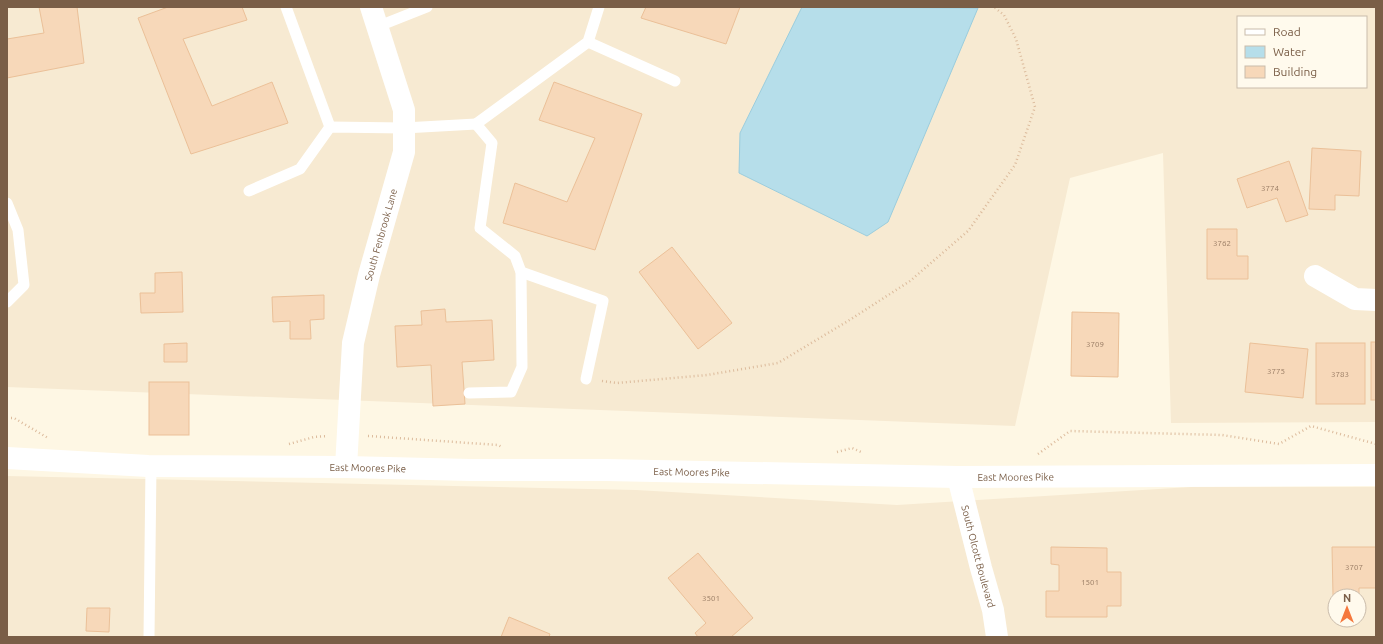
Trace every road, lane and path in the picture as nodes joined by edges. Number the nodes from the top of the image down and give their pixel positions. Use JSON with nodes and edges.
{"nodes":[{"id":1,"x":286,"y":7,"type":"edge"},
{"id":2,"x":427,"y":7,"type":"edge"},
{"id":3,"x":600,"y":7,"type":"edge"},
{"id":4,"x":994,"y":7,"type":"edge"},
{"id":5,"x":375,"y":17,"type":"edge"},
{"id":6,"x":588,"y":42,"type":"junction"},
{"id":7,"x":675,"y":81,"type":"dead end"},
{"id":8,"x":476,"y":124,"type":"junction"},
{"id":9,"x":330,"y":127,"type":"junction"},
{"id":10,"x":404,"y":128,"type":"junction"},
{"id":11,"x":249,"y":190,"type":"dead end"},
{"id":12,"x":7,"y":203,"type":"edge"},
{"id":13,"x":521,"y":272,"type":"junction"},
{"id":14,"x":1315,"y":276,"type":"dead end"},
{"id":15,"x":1376,"y":300,"type":"edge"},
{"id":16,"x":7,"y":302,"type":"edge"},
{"id":17,"x":586,"y":379,"type":"joint"},
{"id":18,"x":468,"y":393,"type":"dead end"},
{"id":19,"x":7,"y":418,"type":"edge"},
{"id":20,"x":348,"y":435,"type":"junction"},
{"id":21,"x":54,"y":441,"type":"dead end"},
{"id":22,"x":1376,"y":444,"type":"edge"},
{"id":23,"x":285,"y":445,"type":"dead end"},
{"id":24,"x":504,"y":448,"type":"dead end"},
{"id":25,"x":829,"y":453,"type":"dead end"},
{"id":26,"x":866,"y":454,"type":"dead end"},
{"id":27,"x":1035,"y":456,"type":"dead end"},
{"id":28,"x":7,"y":458,"type":"edge"},
{"id":29,"x":151,"y":466,"type":"junction"},
{"id":30,"x":346,"y":467,"type":"junction"},
{"id":31,"x":1376,"y":475,"type":"edge"},
{"id":32,"x":958,"y":477,"type":"junction"},
{"id":33,"x":149,"y":637,"type":"edge"},
{"id":34,"x":997,"y":637,"type":"edge"}],
"edges":[{"from":1,"to":9,"type":"lane"},
{"from":2,"to":5,"type":"lane"},
{"from":3,"to":6,"type":"lane"},
{"from":4,"to":17,"type":"path"},
{"from":5,"to":10,"type":"main road","name":"South Fenbrook Lane"},
{"from":6,"to":7,"type":"lane"},
{"from":6,"to":8,"type":"lane"},
{"from":8,"to":10,"type":"lane"},
{"from":8,"to":13,"type":"lane"},
{"from":9,"to":10,"type":"lane"},
{"from":9,"to":11,"type":"lane"},
{"from":10,"to":20,"type":"main road","name":"South Fenbrook Lane"},
{"from":12,"to":16,"type":"lane"},
{"from":13,"to":17,"type":"lane"},
{"from":13,"to":18,"type":"lane"},
{"from":14,"to":15,"type":"main road"},
{"from":19,"to":21,"type":"path"},
{"from":20,"to":23,"type":"path"},
{"from":20,"to":24,"type":"path"},
{"from":20,"to":30,"type":"main road","name":"South Fenbrook Lane"},
{"from":22,"to":27,"type":"path"},
{"from":25,"to":26,"type":"path"},
{"from":28,"to":29,"type":"main road","name":"East Moores Pike"},
{"from":29,"to":30,"type":"main road","name":"East Moores Pike"},
{"from":29,"to":33,"type":"lane"},
{"from":30,"to":32,"type":"main road","name":"East Moores Pike"},
{"from":31,"to":32,"type":"main road","name":"East Moores Pike"},
{"from":32,"to":34,"type":"main road","name":"South Olcott Boulevard"}]}
